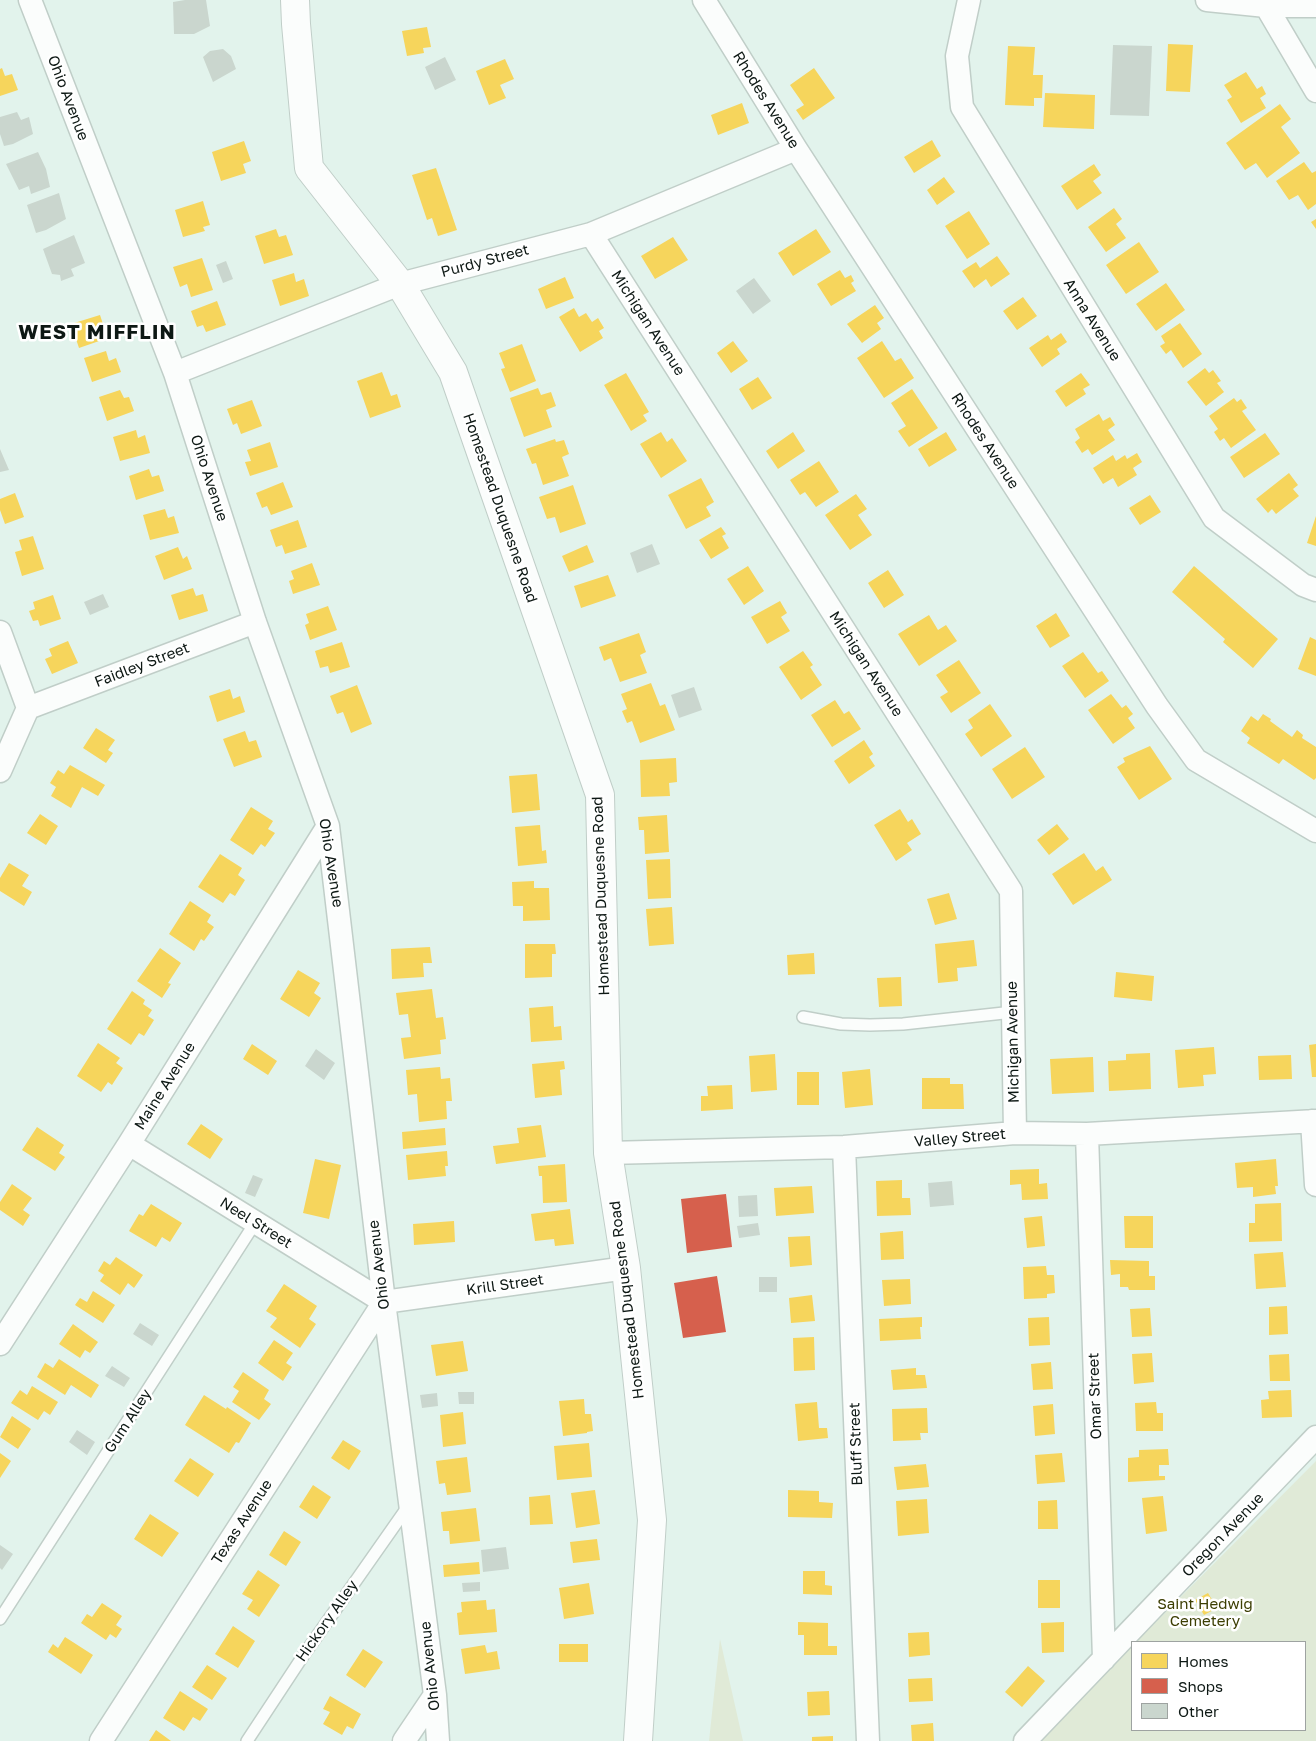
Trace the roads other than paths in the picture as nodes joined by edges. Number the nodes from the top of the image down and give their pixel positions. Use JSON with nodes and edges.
{"nodes":[{"id":1,"x":30,"y":0,"type":"edge"},
{"id":2,"x":295,"y":0,"type":"edge"},
{"id":3,"x":704,"y":0,"type":"edge"},
{"id":4,"x":969,"y":0,"type":"edge"},
{"id":5,"x":1207,"y":0,"type":"edge"},
{"id":6,"x":1266,"y":6,"type":"junction"},
{"id":7,"x":1316,"y":6,"type":"edge"},
{"id":8,"x":1316,"y":91,"type":"edge"},
{"id":9,"x":796,"y":149,"type":"junction"},
{"id":10,"x":591,"y":234,"type":"junction"},
{"id":11,"x":400,"y":284,"type":"junction"},
{"id":12,"x":175,"y":373,"type":"junction"},
{"id":13,"x":1316,"y":590,"type":"edge"},
{"id":14,"x":255,"y":622,"type":"junction"},
{"id":15,"x":0,"y":632,"type":"edge"},
{"id":16,"x":28,"y":708,"type":"junction"},
{"id":17,"x":0,"y":771,"type":"edge"},
{"id":18,"x":328,"y":826,"type":"junction"},
{"id":19,"x":1316,"y":831,"type":"edge"},
{"id":20,"x":1013,"y":1012,"type":"junction"},
{"id":21,"x":803,"y":1017,"type":"dead end"},
{"id":22,"x":1314,"y":1121,"type":"edge"},
{"id":23,"x":1015,"y":1133,"type":"junction"},
{"id":24,"x":1087,"y":1134,"type":"junction"},
{"id":25,"x":129,"y":1144,"type":"junction"},
{"id":26,"x":844,"y":1147,"type":"junction"},
{"id":27,"x":608,"y":1153,"type":"junction"},
{"id":28,"x":1316,"y":1185,"type":"edge"},
{"id":29,"x":255,"y":1223,"type":"junction"},
{"id":30,"x":626,"y":1268,"type":"junction"},
{"id":31,"x":384,"y":1302,"type":"junction"},
{"id":32,"x":0,"y":1344,"type":"edge"},
{"id":33,"x":1316,"y":1437,"type":"edge"},
{"id":34,"x":410,"y":1503,"type":"junction"},
{"id":35,"x":0,"y":1618,"type":"edge"},
{"id":36,"x":1104,"y":1659,"type":"junction"},
{"id":37,"x":435,"y":1695,"type":"junction"},
{"id":38,"x":101,"y":1741,"type":"edge"},
{"id":39,"x":247,"y":1741,"type":"edge"},
{"id":40,"x":404,"y":1741,"type":"edge"},
{"id":41,"x":438,"y":1741,"type":"edge"},
{"id":42,"x":638,"y":1741,"type":"edge"},
{"id":43,"x":868,"y":1741,"type":"edge"},
{"id":44,"x":1025,"y":1741,"type":"edge"}],
"edges":[{"from":1,"to":12,"type":"street","name":"Ohio Avenue"},
{"from":2,"to":11,"type":"street","name":"Homestead Duquesne Road"},
{"from":3,"to":9,"type":"street","name":"Rhodes Avenue"},
{"from":4,"to":13,"type":"street","name":"Anna Avenue"},
{"from":5,"to":6,"type":"street"},
{"from":6,"to":7,"type":"street"},
{"from":6,"to":8,"type":"street"},
{"from":9,"to":10,"type":"street","name":"Purdy Street"},
{"from":9,"to":19,"type":"street","name":"Rhodes Avenue"},
{"from":10,"to":11,"type":"street","name":"Purdy Street"},
{"from":10,"to":20,"type":"street","name":"Michigan Avenue"},
{"from":11,"to":12,"type":"street","name":"Purdy Street"},
{"from":11,"to":27,"type":"street","name":"Homestead Duquesne Road"},
{"from":12,"to":14,"type":"street","name":"Ohio Avenue"},
{"from":14,"to":16,"type":"street","name":"Faidley Street"},
{"from":14,"to":18,"type":"street","name":"Ohio Avenue"},
{"from":15,"to":16,"type":"street"},
{"from":16,"to":17,"type":"street"},
{"from":18,"to":25,"type":"street","name":"Maine Avenue"},
{"from":18,"to":31,"type":"street","name":"Ohio Avenue"},
{"from":20,"to":21,"type":"lane"},
{"from":20,"to":23,"type":"street","name":"Michigan Avenue"},
{"from":22,"to":24,"type":"street","name":"Valley Street"},
{"from":22,"to":28,"type":"street"},
{"from":23,"to":24,"type":"street","name":"Valley Street"},
{"from":23,"to":26,"type":"street","name":"Valley Street"},
{"from":24,"to":36,"type":"street","name":"Omar Street"},
{"from":25,"to":29,"type":"street","name":"Neel Street"},
{"from":25,"to":32,"type":"street","name":"Maine Avenue"},
{"from":26,"to":27,"type":"street","name":"Valley Street"},
{"from":26,"to":43,"type":"street","name":"Bluff Street"},
{"from":27,"to":30,"type":"street","name":"Homestead Duquesne Road"},
{"from":29,"to":31,"type":"street","name":"Neel Street"},
{"from":29,"to":35,"type":"lane","name":"Gum Alley"},
{"from":30,"to":31,"type":"street","name":"Krill Street"},
{"from":30,"to":42,"type":"street","name":"Homestead Duquesne Road"},
{"from":31,"to":34,"type":"street","name":"Ohio Avenue"},
{"from":31,"to":38,"type":"street","name":"Texas Avenue"},
{"from":33,"to":36,"type":"street","name":"Oregon Avenue"},
{"from":34,"to":37,"type":"street","name":"Ohio Avenue"},
{"from":34,"to":39,"type":"lane","name":"Hickory Alley"},
{"from":36,"to":44,"type":"street","name":"Oregon Avenue"},
{"from":37,"to":40,"type":"street"},
{"from":37,"to":41,"type":"street","name":"Ohio Avenue"}]}
